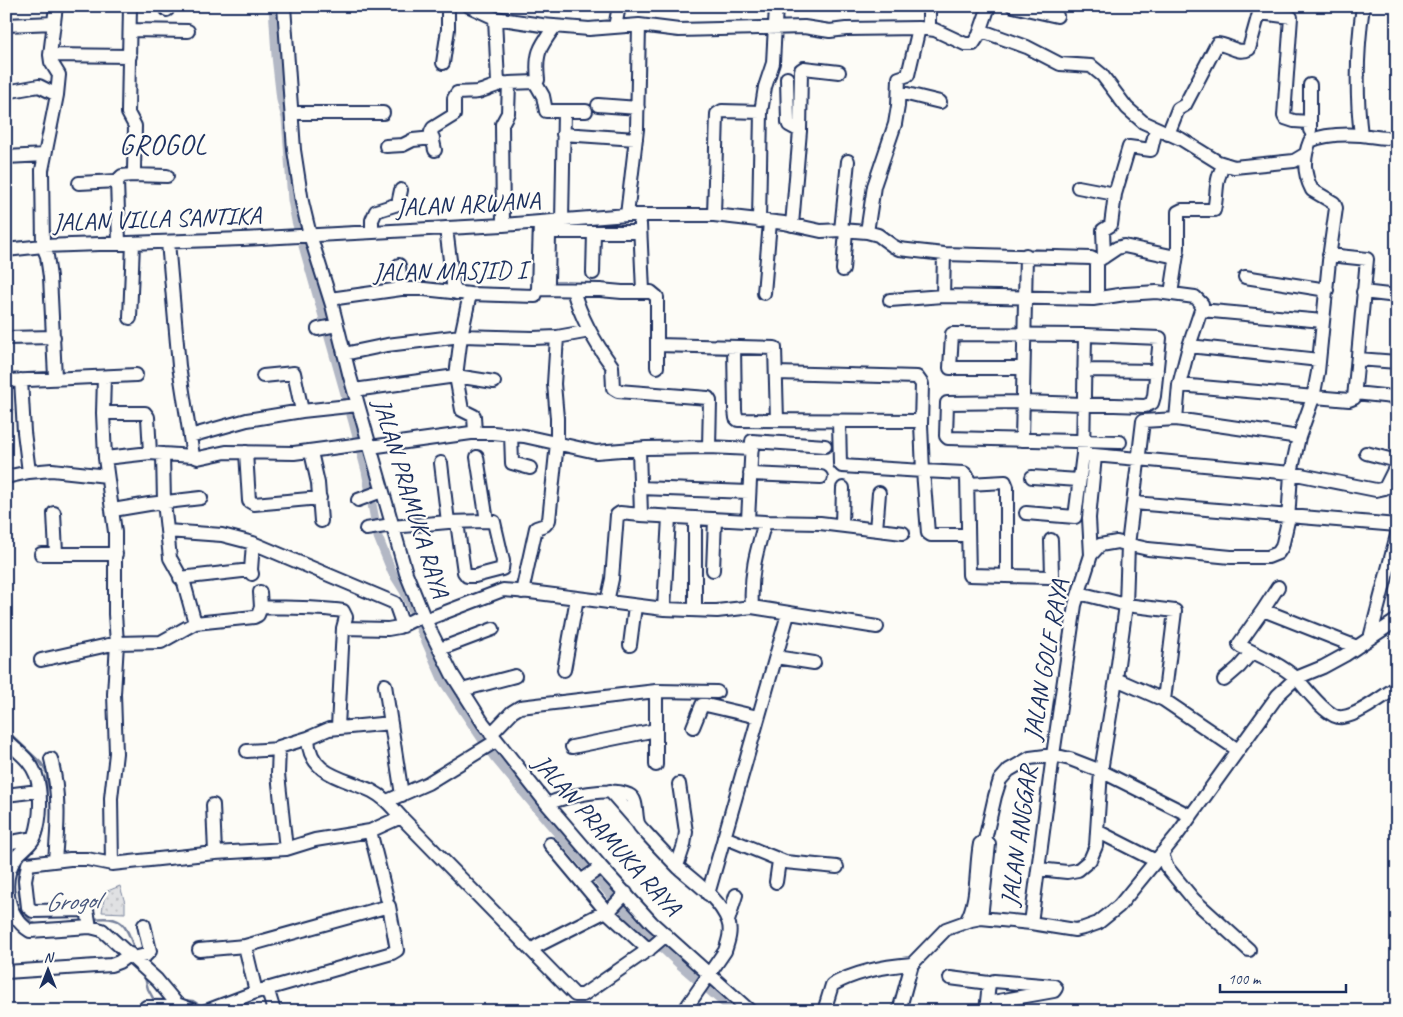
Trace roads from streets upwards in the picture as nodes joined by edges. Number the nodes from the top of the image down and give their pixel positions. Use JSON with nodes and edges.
{"nodes":[{"id":1,"x":56,"y":6,"type":"edge"},
{"id":2,"x":130,"y":6,"type":"edge"},
{"id":3,"x":284,"y":6,"type":"edge"},
{"id":4,"x":448,"y":6,"type":"edge"},
{"id":5,"x":469,"y":6,"type":"edge"},
{"id":6,"x":619,"y":6,"type":"edge"},
{"id":7,"x":776,"y":6,"type":"edge"},
{"id":8,"x":929,"y":6,"type":"edge"},
{"id":9,"x":989,"y":6,"type":"edge"},
{"id":10,"x":1013,"y":6,"type":"edge"},
{"id":11,"x":1363,"y":6,"type":"edge"},
{"id":12,"x":1260,"y":10,"type":"edge"},
{"id":13,"x":1057,"y":16,"type":"dead end"},
{"id":14,"x":495,"y":18,"type":"junction"},
{"id":15,"x":54,"y":23,"type":"junction"},
{"id":16,"x":6,"y":25,"type":"edge"},
{"id":17,"x":639,"y":25,"type":"junction"},
{"id":18,"x":555,"y":26,"type":"junction"},
{"id":19,"x":615,"y":27,"type":"junction"},
{"id":20,"x":775,"y":28,"type":"junction"},
{"id":21,"x":924,"y":28,"type":"junction"},
{"id":22,"x":131,"y":30,"type":"junction"},
{"id":23,"x":188,"y":31,"type":"dead end"},
{"id":24,"x":979,"y":35,"type":"junction"},
{"id":25,"x":50,"y":55,"type":"junction"},
{"id":26,"x":130,"y":56,"type":"junction"},
{"id":27,"x":443,"y":63,"type":"dead end"},
{"id":28,"x":839,"y":72,"type":"dead end"},
{"id":29,"x":787,"y":78,"type":"dead end"},
{"id":30,"x":535,"y":82,"type":"junction"},
{"id":31,"x":504,"y":83,"type":"junction"},
{"id":32,"x":1310,"y":85,"type":"dead end"},
{"id":33,"x":6,"y":92,"type":"edge"},
{"id":34,"x":899,"y":92,"type":"junction"},
{"id":35,"x":57,"y":95,"type":"junction"},
{"id":36,"x":940,"y":102,"type":"dead end"},
{"id":37,"x":598,"y":105,"type":"dead end"},
{"id":38,"x":638,"y":108,"type":"junction"},
{"id":39,"x":586,"y":111,"type":"dead end"},
{"id":40,"x":564,"y":112,"type":"junction"},
{"id":41,"x":761,"y":112,"type":"junction"},
{"id":42,"x":292,"y":113,"type":"junction"},
{"id":43,"x":383,"y":113,"type":"dead end"},
{"id":44,"x":1309,"y":122,"type":"junction"},
{"id":45,"x":800,"y":131,"type":"junction"},
{"id":46,"x":1162,"y":132,"type":"junction"},
{"id":47,"x":563,"y":134,"type":"junction"},
{"id":48,"x":1361,"y":135,"type":"junction"},
{"id":49,"x":636,"y":139,"type":"junction"},
{"id":50,"x":1310,"y":141,"type":"junction"},
{"id":51,"x":1396,"y":141,"type":"edge"},
{"id":52,"x":386,"y":146,"type":"dead end"},
{"id":53,"x":45,"y":155,"type":"junction"},
{"id":54,"x":1304,"y":155,"type":"junction"},
{"id":55,"x":6,"y":157,"type":"edge"},
{"id":56,"x":848,"y":161,"type":"dead end"},
{"id":57,"x":1225,"y":164,"type":"junction"},
{"id":58,"x":132,"y":175,"type":"junction"},
{"id":59,"x":167,"y":176,"type":"dead end"},
{"id":60,"x":117,"y":181,"type":"junction"},
{"id":61,"x":79,"y":183,"type":"dead end"},
{"id":62,"x":1078,"y":187,"type":"dead end"},
{"id":63,"x":401,"y":190,"type":"dead end"},
{"id":64,"x":1115,"y":194,"type":"junction"},
{"id":65,"x":627,"y":214,"type":"junction"},
{"id":66,"x":640,"y":215,"type":"junction"},
{"id":67,"x":714,"y":215,"type":"junction"},
{"id":68,"x":562,"y":221,"type":"junction"},
{"id":69,"x":764,"y":221,"type":"junction"},
{"id":70,"x":540,"y":223,"type":"junction"},
{"id":71,"x":503,"y":225,"type":"junction"},
{"id":72,"x":792,"y":225,"type":"junction"},
{"id":73,"x":446,"y":228,"type":"junction"},
{"id":74,"x":844,"y":230,"type":"junction"},
{"id":75,"x":372,"y":231,"type":"junction"},
{"id":76,"x":594,"y":232,"type":"junction"},
{"id":77,"x":640,"y":232,"type":"junction"},
{"id":78,"x":867,"y":232,"type":"junction"},
{"id":79,"x":302,"y":236,"type":"junction"},
{"id":80,"x":168,"y":242,"type":"junction"},
{"id":81,"x":120,"y":243,"type":"junction"},
{"id":82,"x":133,"y":243,"type":"junction"},
{"id":83,"x":42,"y":246,"type":"junction"},
{"id":84,"x":6,"y":250,"type":"edge"},
{"id":85,"x":944,"y":254,"type":"junction"},
{"id":86,"x":1026,"y":255,"type":"junction"},
{"id":87,"x":1329,"y":255,"type":"junction"},
{"id":88,"x":1176,"y":257,"type":"junction"},
{"id":89,"x":1100,"y":259,"type":"junction"},
{"id":90,"x":399,"y":265,"type":"dead end"},
{"id":91,"x":843,"y":270,"type":"dead end"},
{"id":92,"x":593,"y":273,"type":"dead end"},
{"id":93,"x":1245,"y":277,"type":"dead end"},
{"id":94,"x":543,"y":286,"type":"junction"},
{"id":95,"x":401,"y":289,"type":"junction"},
{"id":96,"x":573,"y":290,"type":"junction"},
{"id":97,"x":1327,"y":290,"type":"junction"},
{"id":98,"x":643,"y":291,"type":"junction"},
{"id":99,"x":1363,"y":292,"type":"junction"},
{"id":100,"x":456,"y":293,"type":"junction"},
{"id":101,"x":764,"y":293,"type":"dead end"},
{"id":102,"x":470,"y":294,"type":"junction"},
{"id":103,"x":1171,"y":294,"type":"junction"},
{"id":104,"x":943,"y":296,"type":"junction"},
{"id":105,"x":1397,"y":296,"type":"edge"},
{"id":106,"x":1024,"y":297,"type":"junction"},
{"id":107,"x":1097,"y":298,"type":"junction"},
{"id":108,"x":330,"y":299,"type":"junction"},
{"id":109,"x":890,"y":300,"type":"dead end"},
{"id":110,"x":1201,"y":310,"type":"junction"},
{"id":111,"x":130,"y":318,"type":"dead end"},
{"id":112,"x":1323,"y":321,"type":"junction"},
{"id":113,"x":590,"y":332,"type":"junction"},
{"id":114,"x":1023,"y":335,"type":"junction"},
{"id":115,"x":1084,"y":335,"type":"junction"},
{"id":116,"x":461,"y":336,"type":"junction"},
{"id":117,"x":54,"y":337,"type":"junction"},
{"id":118,"x":557,"y":337,"type":"junction"},
{"id":119,"x":6,"y":338,"type":"edge"},
{"id":120,"x":657,"y":345,"type":"junction"},
{"id":121,"x":1189,"y":346,"type":"junction"},
{"id":122,"x":734,"y":347,"type":"junction"},
{"id":123,"x":344,"y":354,"type":"junction"},
{"id":124,"x":1358,"y":359,"type":"junction"},
{"id":125,"x":1319,"y":360,"type":"junction"},
{"id":126,"x":1397,"y":362,"type":"edge"},
{"id":127,"x":657,"y":367,"type":"dead end"},
{"id":128,"x":1023,"y":368,"type":"junction"},
{"id":129,"x":1084,"y":370,"type":"junction"},
{"id":130,"x":1157,"y":371,"type":"junction"},
{"id":131,"x":777,"y":373,"type":"junction"},
{"id":132,"x":136,"y":375,"type":"dead end"},
{"id":133,"x":263,"y":376,"type":"dead end"},
{"id":134,"x":456,"y":376,"type":"junction"},
{"id":135,"x":55,"y":377,"type":"junction"},
{"id":136,"x":104,"y":377,"type":"junction"},
{"id":137,"x":21,"y":380,"type":"junction"},
{"id":138,"x":6,"y":381,"type":"edge"},
{"id":139,"x":494,"y":382,"type":"dead end"},
{"id":140,"x":1179,"y":386,"type":"junction"},
{"id":141,"x":354,"y":390,"type":"junction"},
{"id":142,"x":1355,"y":393,"type":"junction"},
{"id":143,"x":1393,"y":397,"type":"dead end"},
{"id":144,"x":1313,"y":398,"type":"junction"},
{"id":145,"x":1022,"y":402,"type":"junction"},
{"id":146,"x":1084,"y":404,"type":"junction"},
{"id":147,"x":351,"y":406,"type":"junction"},
{"id":148,"x":302,"y":411,"type":"junction"},
{"id":149,"x":103,"y":413,"type":"junction"},
{"id":150,"x":1176,"y":419,"type":"junction"},
{"id":151,"x":777,"y":420,"type":"junction"},
{"id":152,"x":839,"y":421,"type":"junction"},
{"id":153,"x":921,"y":424,"type":"junction"},
{"id":154,"x":474,"y":434,"type":"junction"},
{"id":155,"x":511,"y":434,"type":"junction"},
{"id":156,"x":190,"y":436,"type":"junction"},
{"id":157,"x":1299,"y":436,"type":"junction"},
{"id":158,"x":1022,"y":440,"type":"junction"},
{"id":159,"x":1083,"y":441,"type":"junction"},
{"id":160,"x":1120,"y":442,"type":"dead end"},
{"id":161,"x":557,"y":443,"type":"junction"},
{"id":162,"x":364,"y":444,"type":"junction"},
{"id":163,"x":825,"y":446,"type":"dead end"},
{"id":164,"x":709,"y":447,"type":"junction"},
{"id":165,"x":639,"y":449,"type":"junction"},
{"id":166,"x":752,"y":449,"type":"junction"},
{"id":167,"x":246,"y":452,"type":"junction"},
{"id":168,"x":310,"y":452,"type":"junction"},
{"id":169,"x":150,"y":453,"type":"junction"},
{"id":170,"x":1366,"y":453,"type":"dead end"},
{"id":171,"x":163,"y":454,"type":"junction"},
{"id":172,"x":1089,"y":455,"type":"junction"},
{"id":173,"x":193,"y":456,"type":"junction"},
{"id":174,"x":477,"y":457,"type":"dead end"},
{"id":175,"x":105,"y":458,"type":"junction"},
{"id":176,"x":1138,"y":459,"type":"junction"},
{"id":177,"x":1397,"y":462,"type":"edge"},
{"id":178,"x":441,"y":463,"type":"dead end"},
{"id":179,"x":530,"y":468,"type":"dead end"},
{"id":180,"x":923,"y":471,"type":"junction"},
{"id":181,"x":29,"y":472,"type":"junction"},
{"id":182,"x":1291,"y":473,"type":"junction"},
{"id":183,"x":750,"y":474,"type":"junction"},
{"id":184,"x":107,"y":476,"type":"junction"},
{"id":185,"x":6,"y":477,"type":"edge"},
{"id":186,"x":821,"y":477,"type":"dead end"},
{"id":187,"x":1032,"y":477,"type":"dead end"},
{"id":188,"x":1079,"y":480,"type":"junction"},
{"id":189,"x":968,"y":484,"type":"junction"},
{"id":190,"x":640,"y":488,"type":"junction"},
{"id":191,"x":843,"y":488,"type":"dead end"},
{"id":192,"x":749,"y":492,"type":"junction"},
{"id":193,"x":879,"y":493,"type":"dead end"},
{"id":194,"x":201,"y":498,"type":"dead end"},
{"id":195,"x":320,"y":498,"type":"junction"},
{"id":196,"x":164,"y":502,"type":"junction"},
{"id":197,"x":1134,"y":503,"type":"junction"},
{"id":198,"x":113,"y":510,"type":"junction"},
{"id":199,"x":54,"y":513,"type":"dead end"},
{"id":200,"x":1026,"y":513,"type":"dead end"},
{"id":201,"x":641,"y":514,"type":"junction"},
{"id":202,"x":1289,"y":516,"type":"junction"},
{"id":203,"x":669,"y":517,"type":"junction"},
{"id":204,"x":695,"y":518,"type":"junction"},
{"id":205,"x":715,"y":519,"type":"junction"},
{"id":206,"x":748,"y":520,"type":"junction"},
{"id":207,"x":321,"y":521,"type":"dead end"},
{"id":208,"x":487,"y":521,"type":"junction"},
{"id":209,"x":453,"y":522,"type":"junction"},
{"id":210,"x":766,"y":522,"type":"junction"},
{"id":211,"x":842,"y":525,"type":"junction"},
{"id":212,"x":1397,"y":525,"type":"edge"},
{"id":213,"x":381,"y":527,"type":"junction"},
{"id":214,"x":876,"y":530,"type":"junction"},
{"id":215,"x":167,"y":531,"type":"junction"},
{"id":216,"x":903,"y":532,"type":"dead end"},
{"id":217,"x":968,"y":535,"type":"junction"},
{"id":218,"x":1397,"y":535,"type":"edge"},
{"id":219,"x":1051,"y":540,"type":"dead end"},
{"id":220,"x":253,"y":543,"type":"junction"},
{"id":221,"x":1128,"y":545,"type":"junction"},
{"id":222,"x":56,"y":553,"type":"junction"},
{"id":223,"x":41,"y":554,"type":"dead end"},
{"id":224,"x":116,"y":554,"type":"junction"},
{"id":225,"x":1091,"y":555,"type":"junction"},
{"id":226,"x":713,"y":570,"type":"dead end"},
{"id":227,"x":1007,"y":576,"type":"junction"},
{"id":228,"x":180,"y":578,"type":"junction"},
{"id":229,"x":1278,"y":586,"type":"dead end"},
{"id":230,"x":260,"y":592,"type":"dead end"},
{"id":231,"x":522,"y":592,"type":"junction"},
{"id":232,"x":1079,"y":593,"type":"junction"},
{"id":233,"x":577,"y":598,"type":"junction"},
{"id":234,"x":607,"y":602,"type":"junction"},
{"id":235,"x":1126,"y":605,"type":"junction"},
{"id":236,"x":635,"y":606,"type":"junction"},
{"id":237,"x":261,"y":607,"type":"junction"},
{"id":238,"x":752,"y":607,"type":"junction"},
{"id":239,"x":664,"y":609,"type":"junction"},
{"id":240,"x":695,"y":610,"type":"junction"},
{"id":241,"x":1263,"y":610,"type":"junction"},
{"id":242,"x":788,"y":614,"type":"junction"},
{"id":243,"x":423,"y":617,"type":"junction"},
{"id":244,"x":1397,"y":620,"type":"edge"},
{"id":245,"x":195,"y":622,"type":"junction"},
{"id":246,"x":405,"y":625,"type":"junction"},
{"id":247,"x":877,"y":627,"type":"dead end"},
{"id":248,"x":344,"y":628,"type":"junction"},
{"id":249,"x":492,"y":629,"type":"dead end"},
{"id":250,"x":1370,"y":638,"type":"junction"},
{"id":251,"x":117,"y":644,"type":"junction"},
{"id":252,"x":630,"y":645,"type":"dead end"},
{"id":253,"x":1357,"y":647,"type":"junction"},
{"id":254,"x":440,"y":649,"type":"junction"},
{"id":255,"x":1252,"y":652,"type":"junction"},
{"id":256,"x":776,"y":657,"type":"junction"},
{"id":257,"x":41,"y":660,"type":"dead end"},
{"id":258,"x":814,"y":663,"type":"dead end"},
{"id":259,"x":564,"y":670,"type":"dead end"},
{"id":260,"x":515,"y":676,"type":"dead end"},
{"id":261,"x":1296,"y":678,"type":"junction"},
{"id":262,"x":1116,"y":679,"type":"junction"},
{"id":263,"x":1224,"y":680,"type":"dead end"},
{"id":264,"x":385,"y":685,"type":"dead end"},
{"id":265,"x":1397,"y":687,"type":"edge"},
{"id":266,"x":462,"y":690,"type":"junction"},
{"id":267,"x":656,"y":691,"type":"junction"},
{"id":268,"x":717,"y":692,"type":"dead end"},
{"id":269,"x":1164,"y":700,"type":"junction"},
{"id":270,"x":758,"y":717,"type":"junction"},
{"id":271,"x":391,"y":723,"type":"junction"},
{"id":272,"x":338,"y":727,"type":"junction"},
{"id":273,"x":693,"y":727,"type":"dead end"},
{"id":274,"x":656,"y":730,"type":"junction"},
{"id":275,"x":308,"y":738,"type":"junction"},
{"id":276,"x":490,"y":743,"type":"junction"},
{"id":277,"x":8,"y":745,"type":"edge"},
{"id":278,"x":572,"y":747,"type":"dead end"},
{"id":279,"x":279,"y":749,"type":"junction"},
{"id":280,"x":1238,"y":750,"type":"junction"},
{"id":281,"x":247,"y":751,"type":"dead end"},
{"id":282,"x":1053,"y":755,"type":"junction"},
{"id":283,"x":51,"y":759,"type":"dead end"},
{"id":284,"x":656,"y":765,"type":"dead end"},
{"id":285,"x":1101,"y":771,"type":"junction"},
{"id":286,"x":55,"y":774,"type":"junction"},
{"id":287,"x":36,"y":775,"type":"junction"},
{"id":288,"x":679,"y":784,"type":"dead end"},
{"id":289,"x":38,"y":791,"type":"junction"},
{"id":290,"x":6,"y":795,"type":"edge"},
{"id":291,"x":402,"y":795,"type":"junction"},
{"id":292,"x":387,"y":801,"type":"junction"},
{"id":293,"x":547,"y":804,"type":"junction"},
{"id":294,"x":213,"y":805,"type":"dead end"},
{"id":295,"x":1191,"y":816,"type":"junction"},
{"id":296,"x":401,"y":817,"type":"junction"},
{"id":297,"x":370,"y":831,"type":"junction"},
{"id":298,"x":1097,"y":831,"type":"junction"},
{"id":299,"x":724,"y":837,"type":"junction"},
{"id":300,"x":34,"y":838,"type":"junction"},
{"id":301,"x":985,"y":840,"type":"junction"},
{"id":302,"x":6,"y":843,"type":"edge"},
{"id":303,"x":550,"y":844,"type":"dead end"},
{"id":304,"x":286,"y":849,"type":"junction"},
{"id":305,"x":215,"y":853,"type":"junction"},
{"id":306,"x":1159,"y":857,"type":"junction"},
{"id":307,"x":55,"y":860,"type":"junction"},
{"id":308,"x":779,"y":860,"type":"junction"},
{"id":309,"x":112,"y":864,"type":"junction"},
{"id":310,"x":677,"y":866,"type":"junction"},
{"id":311,"x":837,"y":867,"type":"dead end"},
{"id":312,"x":1038,"y":870,"type":"junction"},
{"id":313,"x":590,"y":874,"type":"junction"},
{"id":314,"x":776,"y":882,"type":"dead end"},
{"id":315,"x":7,"y":891,"type":"edge"},
{"id":316,"x":708,"y":894,"type":"junction"},
{"id":317,"x":624,"y":895,"type":"junction"},
{"id":318,"x":736,"y":896,"type":"dead end"},
{"id":319,"x":387,"y":898,"type":"dead end"},
{"id":320,"x":609,"y":910,"type":"junction"},
{"id":321,"x":981,"y":918,"type":"junction"},
{"id":322,"x":728,"y":921,"type":"junction"},
{"id":323,"x":90,"y":922,"type":"junction"},
{"id":324,"x":966,"y":922,"type":"junction"},
{"id":325,"x":1031,"y":923,"type":"junction"},
{"id":326,"x":144,"y":925,"type":"dead end"},
{"id":327,"x":657,"y":943,"type":"junction"},
{"id":328,"x":245,"y":946,"type":"junction"},
{"id":329,"x":537,"y":946,"type":"dead end"},
{"id":330,"x":199,"y":950,"type":"dead end"},
{"id":331,"x":1249,"y":950,"type":"dead end"},
{"id":332,"x":132,"y":956,"type":"junction"},
{"id":333,"x":912,"y":964,"type":"junction"},
{"id":334,"x":6,"y":972,"type":"edge"},
{"id":335,"x":950,"y":978,"type":"dead end"},
{"id":336,"x":989,"y":983,"type":"junction"},
{"id":337,"x":701,"y":985,"type":"junction"},
{"id":338,"x":262,"y":990,"type":"junction"},
{"id":339,"x":178,"y":1004,"type":"junction"},
{"id":340,"x":146,"y":1006,"type":"dead end"},
{"id":341,"x":986,"y":1007,"type":"edge"},
{"id":342,"x":214,"y":1009,"type":"edge"},
{"id":343,"x":195,"y":1011,"type":"edge"},
{"id":344,"x":274,"y":1011,"type":"edge"},
{"id":345,"x":676,"y":1011,"type":"edge"},
{"id":346,"x":684,"y":1011,"type":"edge"},
{"id":347,"x":750,"y":1011,"type":"edge"},
{"id":348,"x":824,"y":1011,"type":"edge"},
{"id":349,"x":899,"y":1011,"type":"edge"}],
"edges":[{"from":1,"to":15,"type":"street"},
{"from":2,"to":22,"type":"street"},
{"from":3,"to":42,"type":"street","name":"JALAN PRAMUKA RAYA"},
{"from":4,"to":27,"type":"street"},
{"from":5,"to":14,"type":"street"},
{"from":6,"to":19,"type":"street"},
{"from":7,"to":20,"type":"street"},
{"from":8,"to":21,"type":"street"},
{"from":9,"to":24,"type":"street"},
{"from":10,"to":13,"type":"street"},
{"from":11,"to":48,"type":"street"},
{"from":12,"to":44,"type":"street"},
{"from":12,"to":46,"type":"street"},
{"from":14,"to":18,"type":"street"},
{"from":14,"to":31,"type":"street"},
{"from":15,"to":16,"type":"street"},
{"from":15,"to":25,"type":"street"},
{"from":17,"to":19,"type":"street"},
{"from":17,"to":20,"type":"street"},
{"from":17,"to":38,"type":"street"},
{"from":18,"to":19,"type":"street"},
{"from":18,"to":30,"type":"street"},
{"from":20,"to":21,"type":"street"},
{"from":20,"to":41,"type":"street"},
{"from":21,"to":24,"type":"street"},
{"from":21,"to":34,"type":"street"},
{"from":22,"to":23,"type":"street"},
{"from":22,"to":26,"type":"street"},
{"from":24,"to":46,"type":"street"},
{"from":25,"to":26,"type":"street"},
{"from":25,"to":35,"type":"street"},
{"from":26,"to":58,"type":"street"},
{"from":28,"to":45,"type":"street"},
{"from":29,"to":45,"type":"street"},
{"from":30,"to":31,"type":"street"},
{"from":30,"to":40,"type":"street"},
{"from":31,"to":52,"type":"street"},
{"from":31,"to":71,"type":"street"},
{"from":32,"to":44,"type":"street"},
{"from":33,"to":35,"type":"street"},
{"from":34,"to":36,"type":"street"},
{"from":34,"to":78,"type":"street"},
{"from":35,"to":53,"type":"street"},
{"from":37,"to":38,"type":"street"},
{"from":38,"to":49,"type":"street"},
{"from":39,"to":40,"type":"street"},
{"from":40,"to":47,"type":"street"},
{"from":41,"to":67,"type":"street"},
{"from":41,"to":69,"type":"street"},
{"from":42,"to":43,"type":"street"},
{"from":42,"to":79,"type":"street","name":"JALAN PRAMUKA RAYA"},
{"from":44,"to":50,"type":"street"},
{"from":45,"to":72,"type":"street"},
{"from":46,"to":57,"type":"street"},
{"from":46,"to":64,"type":"street"},
{"from":47,"to":49,"type":"street"},
{"from":47,"to":68,"type":"street"},
{"from":48,"to":50,"type":"street"},
{"from":48,"to":51,"type":"street"},
{"from":49,"to":65,"type":"street"},
{"from":50,"to":54,"type":"street"},
{"from":53,"to":55,"type":"street"},
{"from":53,"to":83,"type":"street"},
{"from":54,"to":57,"type":"street"},
{"from":54,"to":87,"type":"street","name":"JALAN GOLF RAYA"},
{"from":56,"to":74,"type":"street"},
{"from":57,"to":88,"type":"street"},
{"from":58,"to":59,"type":"street"},
{"from":58,"to":60,"type":"street"},
{"from":60,"to":61,"type":"street"},
{"from":60,"to":81,"type":"street"},
{"from":62,"to":64,"type":"street"},
{"from":63,"to":75,"type":"street"},
{"from":64,"to":89,"type":"street"},
{"from":65,"to":66,"type":"street","name":"JALAN ARWANA"},
{"from":65,"to":68,"type":"street","name":"JALAN ARWANA"},
{"from":66,"to":67,"type":"street","name":"JALAN ARWANA"},
{"from":66,"to":77,"type":"street"},
{"from":67,"to":69,"type":"street","name":"JALAN ARWANA"},
{"from":68,"to":70,"type":"street","name":"JALAN ARWANA"},
{"from":69,"to":72,"type":"street","name":"JALAN ARWANA"},
{"from":69,"to":101,"type":"street"},
{"from":70,"to":71,"type":"street","name":"JALAN ARWANA"},
{"from":70,"to":94,"type":"street"},
{"from":71,"to":73,"type":"street","name":"JALAN ARWANA"},
{"from":72,"to":74,"type":"street","name":"JALAN ARWANA"},
{"from":73,"to":75,"type":"street","name":"JALAN ARWANA"},
{"from":73,"to":100,"type":"street"},
{"from":74,"to":78,"type":"street","name":"JALAN ARWANA"},
{"from":74,"to":91,"type":"street"},
{"from":75,"to":79,"type":"street","name":"JALAN ARWANA"},
{"from":76,"to":77,"type":"street"},
{"from":76,"to":92,"type":"street"},
{"from":76,"to":94,"type":"street"},
{"from":77,"to":98,"type":"street"},
{"from":78,"to":85,"type":"street","name":"JALAN ARWANA"},
{"from":79,"to":80,"type":"street","name":"JALAN VILLA SANTIKA"},
{"from":79,"to":108,"type":"street","name":"JALAN PRAMUKA RAYA"},
{"from":80,"to":82,"type":"street","name":"JALAN VILLA SANTIKA"},
{"from":80,"to":156,"type":"street"},
{"from":81,"to":82,"type":"street","name":"JALAN VILLA SANTIKA"},
{"from":81,"to":83,"type":"street","name":"JALAN VILLA SANTIKA"},
{"from":82,"to":111,"type":"street"},
{"from":83,"to":84,"type":"street","name":"JALAN VILLA SANTIKA"},
{"from":83,"to":117,"type":"street"},
{"from":85,"to":86,"type":"street","name":"JALAN ARWANA"},
{"from":85,"to":104,"type":"street"},
{"from":86,"to":89,"type":"street","name":"JALAN ARWANA"},
{"from":86,"to":106,"type":"street"},
{"from":87,"to":97,"type":"street","name":"JALAN GOLF RAYA"},
{"from":87,"to":99,"type":"street"},
{"from":88,"to":89,"type":"street"},
{"from":88,"to":103,"type":"street"},
{"from":89,"to":107,"type":"street"},
{"from":90,"to":95,"type":"street"},
{"from":93,"to":97,"type":"street"},
{"from":94,"to":96,"type":"street","name":"JALAN MASJID I"},
{"from":94,"to":102,"type":"street","name":"JALAN MASJID I"},
{"from":95,"to":100,"type":"street","name":"JALAN MASJID I"},
{"from":95,"to":108,"type":"street","name":"JALAN MASJID I"},
{"from":96,"to":98,"type":"street","name":"JALAN MASJID I"},
{"from":96,"to":113,"type":"street"},
{"from":97,"to":112,"type":"street","name":"JALAN GOLF RAYA"},
{"from":98,"to":120,"type":"street"},
{"from":99,"to":105,"type":"street"},
{"from":99,"to":124,"type":"street"},
{"from":100,"to":102,"type":"street","name":"JALAN MASJID I"},
{"from":102,"to":116,"type":"street"},
{"from":103,"to":107,"type":"street"},
{"from":103,"to":110,"type":"street"},
{"from":104,"to":106,"type":"street"},
{"from":104,"to":109,"type":"street"},
{"from":106,"to":107,"type":"street"},
{"from":106,"to":114,"type":"street"},
{"from":108,"to":123,"type":"street","name":"JALAN PRAMUKA RAYA"},
{"from":110,"to":112,"type":"street"},
{"from":110,"to":121,"type":"street"},
{"from":112,"to":125,"type":"street","name":"JALAN GOLF RAYA"},
{"from":113,"to":118,"type":"street"},
{"from":113,"to":164,"type":"street"},
{"from":114,"to":115,"type":"street"},
{"from":114,"to":128,"type":"street"},
{"from":114,"to":128,"type":"street"},
{"from":115,"to":129,"type":"street"},
{"from":115,"to":130,"type":"street"},
{"from":116,"to":118,"type":"street"},
{"from":116,"to":123,"type":"street"},
{"from":116,"to":134,"type":"street"},
{"from":117,"to":119,"type":"street"},
{"from":117,"to":135,"type":"street"},
{"from":118,"to":161,"type":"street"},
{"from":120,"to":122,"type":"street"},
{"from":120,"to":127,"type":"street"},
{"from":121,"to":125,"type":"street"},
{"from":121,"to":140,"type":"street"},
{"from":122,"to":131,"type":"street"},
{"from":122,"to":151,"type":"street"},
{"from":123,"to":141,"type":"street","name":"JALAN PRAMUKA RAYA"},
{"from":124,"to":126,"type":"street"},
{"from":124,"to":142,"type":"street"},
{"from":125,"to":144,"type":"street","name":"JALAN GOLF RAYA"},
{"from":128,"to":145,"type":"street"},
{"from":129,"to":130,"type":"street"},
{"from":129,"to":146,"type":"street"},
{"from":130,"to":146,"type":"street"},
{"from":131,"to":151,"type":"street"},
{"from":131,"to":153,"type":"street"},
{"from":132,"to":136,"type":"street"},
{"from":133,"to":148,"type":"street"},
{"from":134,"to":139,"type":"street"},
{"from":134,"to":141,"type":"street"},
{"from":134,"to":154,"type":"street"},
{"from":135,"to":136,"type":"street"},
{"from":135,"to":137,"type":"street"},
{"from":136,"to":149,"type":"street"},
{"from":137,"to":138,"type":"street"},
{"from":137,"to":181,"type":"street"},
{"from":140,"to":144,"type":"street"},
{"from":140,"to":150,"type":"street"},
{"from":141,"to":147,"type":"street","name":"JALAN PRAMUKA RAYA"},
{"from":142,"to":143,"type":"street"},
{"from":142,"to":144,"type":"street"},
{"from":144,"to":157,"type":"street","name":"JALAN GOLF RAYA"},
{"from":145,"to":146,"type":"street"},
{"from":145,"to":158,"type":"street"},
{"from":145,"to":158,"type":"street"},
{"from":146,"to":159,"type":"street"},
{"from":147,"to":148,"type":"street"},
{"from":147,"to":162,"type":"street","name":"JALAN PRAMUKA RAYA"},
{"from":148,"to":156,"type":"street"},
{"from":149,"to":169,"type":"street"},
{"from":149,"to":175,"type":"street"},
{"from":150,"to":157,"type":"street"},
{"from":150,"to":176,"type":"street"},
{"from":151,"to":152,"type":"street"},
{"from":152,"to":153,"type":"street"},
{"from":152,"to":180,"type":"street"},
{"from":153,"to":180,"type":"street"},
{"from":154,"to":155,"type":"street"},
{"from":154,"to":162,"type":"street"},
{"from":155,"to":161,"type":"street"},
{"from":155,"to":179,"type":"street"},
{"from":156,"to":173,"type":"street"},
{"from":157,"to":182,"type":"street","name":"JALAN GOLF RAYA"},
{"from":158,"to":159,"type":"street"},
{"from":159,"to":160,"type":"street"},
{"from":159,"to":172,"type":"street"},
{"from":161,"to":165,"type":"street"},
{"from":161,"to":231,"type":"street"},
{"from":162,"to":168,"type":"street"},
{"from":162,"to":213,"type":"street","name":"JALAN PRAMUKA RAYA"},
{"from":163,"to":166,"type":"street"},
{"from":164,"to":165,"type":"street"},
{"from":164,"to":166,"type":"street"},
{"from":165,"to":190,"type":"street"},
{"from":166,"to":183,"type":"street"},
{"from":167,"to":168,"type":"street"},
{"from":167,"to":173,"type":"street"},
{"from":167,"to":195,"type":"street"},
{"from":168,"to":195,"type":"street"},
{"from":169,"to":171,"type":"street"},
{"from":169,"to":175,"type":"street"},
{"from":170,"to":177,"type":"street"},
{"from":171,"to":173,"type":"street"},
{"from":171,"to":196,"type":"street"},
{"from":172,"to":176,"type":"street"},
{"from":172,"to":188,"type":"street"},
{"from":172,"to":225,"type":"street"},
{"from":174,"to":208,"type":"street"},
{"from":175,"to":184,"type":"street"},
{"from":176,"to":182,"type":"street"},
{"from":176,"to":197,"type":"street"},
{"from":177,"to":182,"type":"street"},
{"from":178,"to":209,"type":"street"},
{"from":180,"to":189,"type":"street"},
{"from":180,"to":217,"type":"street"},
{"from":181,"to":184,"type":"street"},
{"from":181,"to":185,"type":"street"},
{"from":182,"to":202,"type":"street","name":"JALAN GOLF RAYA"},
{"from":183,"to":186,"type":"street"},
{"from":183,"to":192,"type":"street"},
{"from":184,"to":198,"type":"street"},
{"from":187,"to":188,"type":"street"},
{"from":188,"to":200,"type":"street"},
{"from":189,"to":217,"type":"street"},
{"from":189,"to":227,"type":"street"},
{"from":190,"to":192,"type":"street"},
{"from":190,"to":201,"type":"street"},
{"from":191,"to":211,"type":"street"},
{"from":192,"to":206,"type":"street"},
{"from":193,"to":214,"type":"street"},
{"from":194,"to":196,"type":"street"},
{"from":195,"to":207,"type":"street"},
{"from":196,"to":198,"type":"street"},
{"from":196,"to":215,"type":"street"},
{"from":197,"to":202,"type":"street"},
{"from":197,"to":221,"type":"street"},
{"from":198,"to":224,"type":"street"},
{"from":199,"to":222,"type":"street"},
{"from":201,"to":203,"type":"street"},
{"from":201,"to":234,"type":"street"},
{"from":202,"to":212,"type":"street"},
{"from":202,"to":221,"type":"street","name":"JALAN GOLF RAYA"},
{"from":203,"to":204,"type":"street"},
{"from":203,"to":239,"type":"street"},
{"from":204,"to":205,"type":"street"},
{"from":204,"to":240,"type":"street"},
{"from":205,"to":206,"type":"street"},
{"from":205,"to":226,"type":"street"},
{"from":206,"to":210,"type":"street"},
{"from":208,"to":209,"type":"street"},
{"from":208,"to":209,"type":"street"},
{"from":209,"to":213,"type":"street"},
{"from":210,"to":211,"type":"street"},
{"from":210,"to":238,"type":"street"},
{"from":211,"to":214,"type":"street"},
{"from":213,"to":243,"type":"street","name":"JALAN PRAMUKA RAYA"},
{"from":214,"to":216,"type":"street"},
{"from":215,"to":220,"type":"street"},
{"from":215,"to":228,"type":"street"},
{"from":217,"to":227,"type":"street"},
{"from":218,"to":250,"type":"street"},
{"from":219,"to":227,"type":"street"},
{"from":220,"to":228,"type":"street"},
{"from":220,"to":246,"type":"street"},
{"from":221,"to":225,"type":"street","name":"JALAN GOLF RAYA"},
{"from":221,"to":235,"type":"street"},
{"from":222,"to":223,"type":"street"},
{"from":222,"to":224,"type":"street"},
{"from":224,"to":251,"type":"street"},
{"from":225,"to":232,"type":"street","name":"JALAN GOLF RAYA"},
{"from":228,"to":245,"type":"street"},
{"from":229,"to":241,"type":"street"},
{"from":230,"to":237,"type":"street"},
{"from":231,"to":233,"type":"street"},
{"from":231,"to":243,"type":"street"},
{"from":232,"to":235,"type":"street"},
{"from":232,"to":282,"type":"street","name":"JALAN GOLF RAYA"},
{"from":233,"to":234,"type":"street"},
{"from":233,"to":259,"type":"street"},
{"from":234,"to":236,"type":"street"},
{"from":235,"to":262,"type":"street"},
{"from":235,"to":269,"type":"street"},
{"from":236,"to":239,"type":"street"},
{"from":236,"to":252,"type":"street"},
{"from":237,"to":245,"type":"street"},
{"from":237,"to":248,"type":"street"},
{"from":238,"to":240,"type":"street"},
{"from":238,"to":242,"type":"street"},
{"from":239,"to":240,"type":"street"},
{"from":241,"to":253,"type":"street"},
{"from":241,"to":255,"type":"street"},
{"from":242,"to":247,"type":"street"},
{"from":242,"to":256,"type":"street"},
{"from":243,"to":246,"type":"street"},
{"from":243,"to":254,"type":"street","name":"JALAN PRAMUKA RAYA"},
{"from":244,"to":250,"type":"street"},
{"from":245,"to":251,"type":"street"},
{"from":246,"to":248,"type":"street"},
{"from":248,"to":272,"type":"street"},
{"from":249,"to":254,"type":"street"},
{"from":250,"to":253,"type":"street"},
{"from":251,"to":257,"type":"street"},
{"from":251,"to":309,"type":"street"},
{"from":253,"to":261,"type":"street"},
{"from":254,"to":266,"type":"street","name":"JALAN PRAMUKA RAYA"},
{"from":255,"to":261,"type":"street"},
{"from":255,"to":263,"type":"street"},
{"from":256,"to":258,"type":"street"},
{"from":256,"to":270,"type":"street"},
{"from":260,"to":266,"type":"street"},
{"from":261,"to":265,"type":"street"},
{"from":261,"to":280,"type":"street"},
{"from":262,"to":269,"type":"street"},
{"from":262,"to":285,"type":"street"},
{"from":264,"to":271,"type":"street"},
{"from":266,"to":276,"type":"street","name":"JALAN PRAMUKA RAYA"},
{"from":267,"to":268,"type":"street"},
{"from":267,"to":274,"type":"street"},
{"from":267,"to":276,"type":"street"},
{"from":269,"to":280,"type":"street"},
{"from":270,"to":273,"type":"street"},
{"from":270,"to":299,"type":"street"},
{"from":271,"to":272,"type":"street"},
{"from":271,"to":291,"type":"street"},
{"from":272,"to":275,"type":"street"},
{"from":274,"to":278,"type":"street"},
{"from":274,"to":284,"type":"street"},
{"from":275,"to":279,"type":"street"},
{"from":275,"to":292,"type":"street"},
{"from":276,"to":291,"type":"street"},
{"from":276,"to":293,"type":"street","name":"JALAN PRAMUKA RAYA"},
{"from":277,"to":287,"type":"street"},
{"from":279,"to":281,"type":"street"},
{"from":279,"to":304,"type":"street"},
{"from":280,"to":295,"type":"street"},
{"from":282,"to":285,"type":"street"},
{"from":282,"to":301,"type":"street","name":"JALAN GOLF RAYA"},
{"from":282,"to":312,"type":"street","name":"JALAN ANGGAR"},
{"from":283,"to":286,"type":"street"},
{"from":285,"to":295,"type":"street"},
{"from":285,"to":298,"type":"street"},
{"from":286,"to":287,"type":"street"},
{"from":286,"to":307,"type":"street"},
{"from":287,"to":289,"type":"street"},
{"from":288,"to":310,"type":"street"},
{"from":289,"to":290,"type":"street"},
{"from":289,"to":300,"type":"street"},
{"from":291,"to":292,"type":"street"},
{"from":292,"to":296,"type":"street"},
{"from":293,"to":310,"type":"street"},
{"from":293,"to":313,"type":"street","name":"JALAN PRAMUKA RAYA"},
{"from":294,"to":305,"type":"street"},
{"from":295,"to":306,"type":"street"},
{"from":296,"to":297,"type":"street"},
{"from":296,"to":327,"type":"street"},
{"from":297,"to":304,"type":"street"},
{"from":297,"to":319,"type":"street"},
{"from":298,"to":306,"type":"street"},
{"from":298,"to":312,"type":"street"},
{"from":299,"to":308,"type":"street"},
{"from":299,"to":316,"type":"street"},
{"from":300,"to":302,"type":"street"},
{"from":300,"to":315,"type":"street"},
{"from":301,"to":321,"type":"street","name":"JALAN GOLF RAYA"},
{"from":301,"to":324,"type":"street","name":"JALAN GOLF RAYA"},
{"from":303,"to":313,"type":"street"},
{"from":304,"to":305,"type":"street"},
{"from":305,"to":309,"type":"street"},
{"from":306,"to":325,"type":"street"},
{"from":306,"to":331,"type":"street"},
{"from":307,"to":309,"type":"street"},
{"from":307,"to":323,"type":"street"},
{"from":308,"to":311,"type":"street"},
{"from":308,"to":314,"type":"street"},
{"from":310,"to":316,"type":"street"},
{"from":312,"to":325,"type":"street","name":"JALAN ANGGAR"},
{"from":313,"to":317,"type":"street","name":"JALAN PRAMUKA RAYA"},
{"from":313,"to":320,"type":"street"},
{"from":315,"to":323,"type":"street"},
{"from":316,"to":322,"type":"street"},
{"from":317,"to":320,"type":"street"},
{"from":317,"to":327,"type":"street","name":"JALAN PRAMUKA RAYA"},
{"from":318,"to":322,"type":"street"},
{"from":320,"to":327,"type":"street"},
{"from":320,"to":329,"type":"street"},
{"from":321,"to":324,"type":"street"},
{"from":321,"to":325,"type":"street"},
{"from":322,"to":337,"type":"street"},
{"from":323,"to":332,"type":"street"},
{"from":324,"to":333,"type":"street"},
{"from":326,"to":332,"type":"street"},
{"from":327,"to":337,"type":"street","name":"JALAN PRAMUKA RAYA"},
{"from":328,"to":330,"type":"street"},
{"from":328,"to":338,"type":"street"},
{"from":328,"to":338,"type":"street"},
{"from":332,"to":334,"type":"street"},
{"from":332,"to":339,"type":"street"},
{"from":333,"to":348,"type":"street"},
{"from":333,"to":349,"type":"street"},
{"from":335,"to":336,"type":"street"},
{"from":336,"to":341,"type":"street"},
{"from":336,"to":341,"type":"street"},
{"from":337,"to":345,"type":"street"},
{"from":337,"to":346,"type":"street"},
{"from":337,"to":347,"type":"street","name":"JALAN PRAMUKA RAYA"},
{"from":338,"to":342,"type":"street"},
{"from":338,"to":344,"type":"street"},
{"from":339,"to":340,"type":"street"},
{"from":339,"to":343,"type":"street"}]}
